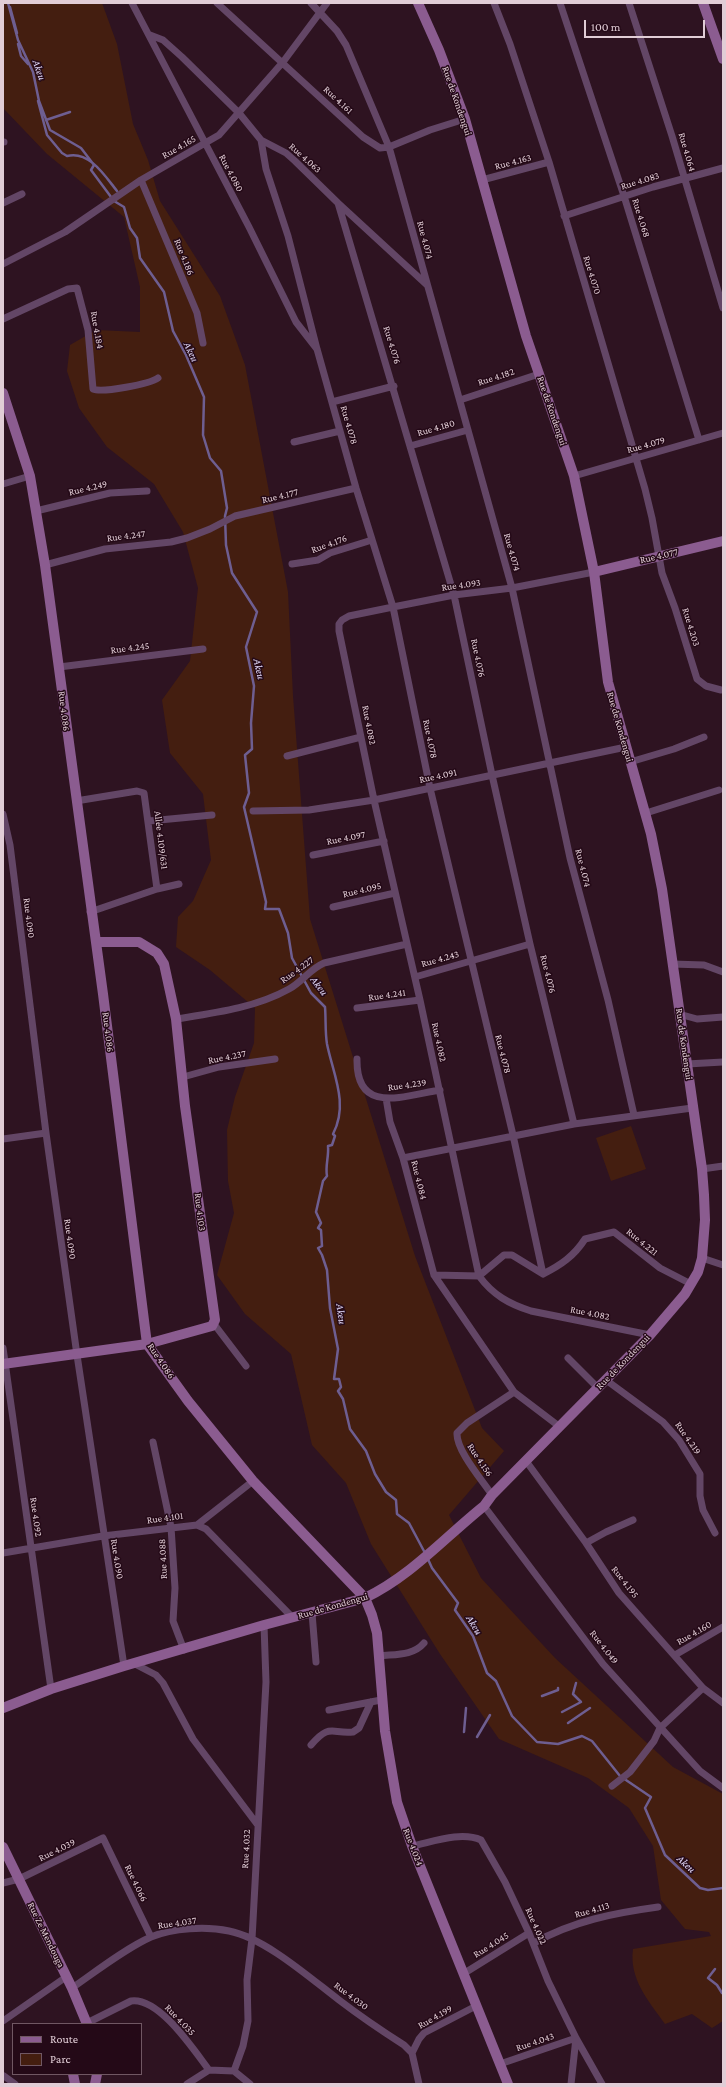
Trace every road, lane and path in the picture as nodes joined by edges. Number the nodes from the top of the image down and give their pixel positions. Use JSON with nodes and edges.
{"nodes":[{"id":1,"x":132,"y":3,"type":"edge"},
{"id":2,"x":217,"y":3,"type":"edge"},
{"id":3,"x":311,"y":3,"type":"edge"},
{"id":4,"x":327,"y":3,"type":"edge"},
{"id":5,"x":418,"y":3,"type":"edge"},
{"id":6,"x":494,"y":3,"type":"edge"},
{"id":7,"x":560,"y":3,"type":"edge"},
{"id":8,"x":629,"y":3,"type":"edge"},
{"id":9,"x":703,"y":3,"type":"edge"},
{"id":10,"x":320,"y":12,"type":"junction"},
{"id":11,"x":150,"y":35,"type":"junction"},
{"id":12,"x":722,"y":54,"type":"edge"},
{"id":13,"x":283,"y":62,"type":"junction"},
{"id":14,"x":239,"y":113,"type":"junction"},
{"id":15,"x":465,"y":119,"type":"junction"},
{"id":16,"x":261,"y":140,"type":"junction"},
{"id":17,"x":204,"y":144,"type":"junction"},
{"id":18,"x":389,"y":147,"type":"junction"},
{"id":19,"x":549,"y":162,"type":"junction"},
{"id":20,"x":723,"y":168,"type":"edge"},
{"id":21,"x":684,"y":178,"type":"junction"},
{"id":22,"x":141,"y":180,"type":"junction"},
{"id":23,"x":482,"y":180,"type":"junction"},
{"id":24,"x":22,"y":194,"type":"dead end"},
{"id":25,"x":624,"y":196,"type":"junction"},
{"id":26,"x":3,"y":203,"type":"edge"},
{"id":27,"x":338,"y":203,"type":"junction"},
{"id":28,"x":564,"y":216,"type":"junction"},
{"id":29,"x":3,"y":264,"type":"edge"},
{"id":30,"x":427,"y":285,"type":"junction"},
{"id":31,"x":723,"y":308,"type":"edge"},
{"id":32,"x":3,"y":319,"type":"edge"},
{"id":33,"x":203,"y":344,"type":"dead end"},
{"id":34,"x":317,"y":349,"type":"junction"},
{"id":35,"x":539,"y":374,"type":"junction"},
{"id":36,"x":158,"y":378,"type":"dead end"},
{"id":37,"x":394,"y":386,"type":"junction"},
{"id":38,"x":3,"y":393,"type":"edge"},
{"id":39,"x":460,"y":400,"type":"junction"},
{"id":40,"x":332,"y":402,"type":"junction"},
{"id":41,"x":468,"y":430,"type":"junction"},
{"id":42,"x":340,"y":431,"type":"junction"},
{"id":43,"x":723,"y":433,"type":"edge"},
{"id":44,"x":699,"y":440,"type":"junction"},
{"id":45,"x":294,"y":442,"type":"dead end"},
{"id":46,"x":410,"y":446,"type":"junction"},
{"id":47,"x":636,"y":458,"type":"junction"},
{"id":48,"x":30,"y":476,"type":"junction"},
{"id":49,"x":574,"y":476,"type":"junction"},
{"id":50,"x":3,"y":484,"type":"edge"},
{"id":51,"x":356,"y":488,"type":"junction"},
{"id":52,"x":147,"y":491,"type":"dead end"},
{"id":53,"x":36,"y":511,"type":"junction"},
{"id":54,"x":210,"y":529,"type":"joint"},
{"id":55,"x":372,"y":540,"type":"junction"},
{"id":56,"x":723,"y":541,"type":"edge"},
{"id":57,"x":659,"y":556,"type":"junction"},
{"id":58,"x":292,"y":564,"type":"dead end"},
{"id":59,"x":45,"y":565,"type":"junction"},
{"id":60,"x":594,"y":572,"type":"junction"},
{"id":61,"x":512,"y":588,"type":"junction"},
{"id":62,"x":454,"y":595,"type":"junction"},
{"id":63,"x":393,"y":606,"type":"junction"},
{"id":64,"x":339,"y":630,"type":"joint"},
{"id":65,"x":203,"y":649,"type":"dead end"},
{"id":66,"x":59,"y":667,"type":"junction"},
{"id":67,"x":721,"y":690,"type":"dead end"},
{"id":68,"x":361,"y":737,"type":"junction"},
{"id":69,"x":704,"y":737,"type":"dead end"},
{"id":70,"x":626,"y":747,"type":"junction"},
{"id":71,"x":287,"y":756,"type":"dead end"},
{"id":72,"x":550,"y":761,"type":"junction"},
{"id":73,"x":630,"y":762,"type":"junction"},
{"id":74,"x":492,"y":774,"type":"junction"},
{"id":75,"x":430,"y":788,"type":"junction"},
{"id":76,"x":719,"y":790,"type":"dead end"},
{"id":77,"x":76,"y":800,"type":"junction"},
{"id":78,"x":374,"y":800,"type":"junction"},
{"id":79,"x":253,"y":811,"type":"dead end"},
{"id":80,"x":646,"y":813,"type":"junction"},
{"id":81,"x":3,"y":814,"type":"edge"},
{"id":82,"x":212,"y":815,"type":"dead end"},
{"id":83,"x":148,"y":821,"type":"junction"},
{"id":84,"x":384,"y":841,"type":"junction"},
{"id":85,"x":313,"y":855,"type":"dead end"},
{"id":86,"x":179,"y":884,"type":"dead end"},
{"id":87,"x":157,"y":888,"type":"junction"},
{"id":88,"x":395,"y":893,"type":"junction"},
{"id":89,"x":333,"y":907,"type":"dead end"},
{"id":90,"x":90,"y":912,"type":"junction"},
{"id":91,"x":96,"y":942,"type":"junction"},
{"id":92,"x":407,"y":944,"type":"junction"},
{"id":93,"x":530,"y":944,"type":"junction"},
{"id":94,"x":470,"y":961,"type":"junction"},
{"id":95,"x":672,"y":964,"type":"junction"},
{"id":96,"x":723,"y":972,"type":"edge"},
{"id":97,"x":415,"y":977,"type":"junction"},
{"id":98,"x":420,"y":1000,"type":"junction"},
{"id":99,"x":357,"y":1008,"type":"dead end"},
{"id":100,"x":679,"y":1014,"type":"junction"},
{"id":101,"x":723,"y":1017,"type":"edge"},
{"id":102,"x":176,"y":1019,"type":"junction"},
{"id":103,"x":275,"y":1059,"type":"dead end"},
{"id":104,"x":357,"y":1059,"type":"dead end"},
{"id":105,"x":723,"y":1062,"type":"edge"},
{"id":106,"x":687,"y":1064,"type":"junction"},
{"id":107,"x":183,"y":1077,"type":"junction"},
{"id":108,"x":440,"y":1090,"type":"junction"},
{"id":109,"x":386,"y":1098,"type":"junction"},
{"id":110,"x":692,"y":1108,"type":"junction"},
{"id":111,"x":634,"y":1115,"type":"junction"},
{"id":112,"x":574,"y":1124,"type":"junction"},
{"id":113,"x":46,"y":1133,"type":"junction"},
{"id":114,"x":513,"y":1135,"type":"junction"},
{"id":115,"x":3,"y":1139,"type":"edge"},
{"id":116,"x":453,"y":1149,"type":"junction"},
{"id":117,"x":403,"y":1158,"type":"junction"},
{"id":118,"x":723,"y":1166,"type":"edge"},
{"id":119,"x":702,"y":1169,"type":"junction"},
{"id":120,"x":702,"y":1258,"type":"junction"},
{"id":121,"x":723,"y":1265,"type":"edge"},
{"id":122,"x":543,"y":1274,"type":"junction"},
{"id":123,"x":434,"y":1275,"type":"junction"},
{"id":124,"x":479,"y":1276,"type":"junction"},
{"id":125,"x":692,"y":1284,"type":"junction"},
{"id":126,"x":214,"y":1324,"type":"junction"},
{"id":127,"x":650,"y":1335,"type":"junction"},
{"id":128,"x":147,"y":1344,"type":"junction"},
{"id":129,"x":3,"y":1348,"type":"edge"},
{"id":130,"x":76,"y":1355,"type":"junction"},
{"id":131,"x":568,"y":1358,"type":"dead end"},
{"id":132,"x":4,"y":1364,"type":"edge"},
{"id":133,"x":246,"y":1366,"type":"dead end"},
{"id":134,"x":606,"y":1380,"type":"junction"},
{"id":135,"x":598,"y":1388,"type":"junction"},
{"id":136,"x":514,"y":1392,"type":"junction"},
{"id":137,"x":560,"y":1427,"type":"junction"},
{"id":138,"x":153,"y":1442,"type":"dead end"},
{"id":139,"x":526,"y":1462,"type":"junction"},
{"id":140,"x":254,"y":1481,"type":"junction"},
{"id":141,"x":492,"y":1495,"type":"junction"},
{"id":142,"x":484,"y":1506,"type":"junction"},
{"id":143,"x":634,"y":1520,"type":"dead end"},
{"id":144,"x":197,"y":1525,"type":"junction"},
{"id":145,"x":171,"y":1527,"type":"junction"},
{"id":146,"x":715,"y":1533,"type":"dead end"},
{"id":147,"x":103,"y":1536,"type":"junction"},
{"id":148,"x":586,"y":1543,"type":"junction"},
{"id":149,"x":30,"y":1547,"type":"junction"},
{"id":150,"x":3,"y":1553,"type":"edge"},
{"id":151,"x":365,"y":1598,"type":"junction"},
{"id":152,"x":312,"y":1613,"type":"junction"},
{"id":153,"x":293,"y":1618,"type":"junction"},
{"id":154,"x":264,"y":1625,"type":"junction"},
{"id":155,"x":723,"y":1627,"type":"edge"},
{"id":156,"x":424,"y":1643,"type":"dead end"},
{"id":157,"x":184,"y":1650,"type":"junction"},
{"id":158,"x":675,"y":1655,"type":"junction"},
{"id":159,"x":379,"y":1656,"type":"junction"},
{"id":160,"x":316,"y":1662,"type":"dead end"},
{"id":161,"x":128,"y":1665,"type":"junction"},
{"id":162,"x":702,"y":1688,"type":"junction"},
{"id":163,"x":51,"y":1689,"type":"junction"},
{"id":164,"x":381,"y":1700,"type":"junction"},
{"id":165,"x":371,"y":1702,"type":"junction"},
{"id":166,"x":723,"y":1703,"type":"edge"},
{"id":167,"x":3,"y":1708,"type":"edge"},
{"id":168,"x":329,"y":1710,"type":"dead end"},
{"id":169,"x":660,"y":1728,"type":"junction"},
{"id":170,"x":311,"y":1745,"type":"dead end"},
{"id":171,"x":612,"y":1786,"type":"dead end"},
{"id":172,"x":723,"y":1788,"type":"edge"},
{"id":173,"x":257,"y":1824,"type":"junction"},
{"id":174,"x":103,"y":1838,"type":"joint"},
{"id":175,"x":3,"y":1846,"type":"edge"},
{"id":176,"x":412,"y":1846,"type":"junction"},
{"id":177,"x":19,"y":1879,"type":"junction"},
{"id":178,"x":3,"y":1883,"type":"edge"},
{"id":179,"x":658,"y":1907,"type":"dead end"},
{"id":180,"x":530,"y":1933,"type":"junction"},
{"id":181,"x":151,"y":1937,"type":"junction"},
{"id":182,"x":252,"y":1939,"type":"junction"},
{"id":183,"x":534,"y":1943,"type":"junction"},
{"id":184,"x":463,"y":1974,"type":"junction"},
{"id":185,"x":66,"y":1977,"type":"junction"},
{"id":186,"x":72,"y":1988,"type":"junction"},
{"id":187,"x":476,"y":2006,"type":"junction"},
{"id":188,"x":3,"y":2022,"type":"edge"},
{"id":189,"x":87,"y":2023,"type":"edge"},
{"id":190,"x":576,"y":2038,"type":"junction"},
{"id":191,"x":412,"y":2053,"type":"junction"},
{"id":192,"x":500,"y":2064,"type":"junction"},
{"id":193,"x":209,"y":2070,"type":"junction"},
{"id":194,"x":234,"y":2071,"type":"junction"},
{"id":195,"x":4,"y":2076,"type":"edge"},
{"id":196,"x":15,"y":2084,"type":"edge"},
{"id":197,"x":187,"y":2084,"type":"edge"},
{"id":198,"x":250,"y":2084,"type":"edge"},
{"id":199,"x":419,"y":2084,"type":"edge"},
{"id":200,"x":508,"y":2084,"type":"edge"},
{"id":201,"x":571,"y":2084,"type":"edge"},
{"id":202,"x":602,"y":2084,"type":"edge"}],
"edges":[{"from":1,"to":11,"type":"street","name":"Rue 4.080"},
{"from":2,"to":13,"type":"street","name":"Rue 4.161"},
{"from":3,"to":10,"type":"street","name":"Rue 4.074"},
{"from":4,"to":10,"type":"street","name":"Rue 4.165"},
{"from":5,"to":15,"type":"street","name":"Rue de Kondengui"},
{"from":6,"to":19,"type":"street","name":"Rue 4.070"},
{"from":7,"to":25,"type":"street","name":"Rue 4.068"},
{"from":8,"to":21,"type":"street","name":"Rue 4.064"},
{"from":9,"to":12,"type":"street"},
{"from":10,"to":13,"type":"street","name":"Rue 4.165"},
{"from":10,"to":18,"type":"street","name":"Rue 4.074"},
{"from":11,"to":14,"type":"street","name":"Rue 4.063"},
{"from":11,"to":17,"type":"street","name":"Rue 4.080"},
{"from":13,"to":14,"type":"street","name":"Rue 4.165"},
{"from":13,"to":18,"type":"street","name":"Rue 4.161"},
{"from":14,"to":16,"type":"street","name":"Rue 4.063"},
{"from":14,"to":17,"type":"street","name":"Rue 4.165"},
{"from":15,"to":18,"type":"street"},
{"from":15,"to":23,"type":"street","name":"Rue de Kondengui"},
{"from":16,"to":27,"type":"street","name":"Rue 4.063"},
{"from":16,"to":34,"type":"street","name":"Rue 4.078"},
{"from":17,"to":22,"type":"street","name":"Rue 4.165"},
{"from":17,"to":34,"type":"street","name":"Rue 4.080"},
{"from":18,"to":30,"type":"street","name":"Rue 4.074"},
{"from":19,"to":23,"type":"street","name":"Rue 4.163"},
{"from":19,"to":28,"type":"street","name":"Rue 4.070"},
{"from":20,"to":21,"type":"street","name":"Rue 4.083"},
{"from":21,"to":25,"type":"street","name":"Rue 4.083"},
{"from":21,"to":31,"type":"street","name":"Rue 4.064"},
{"from":22,"to":29,"type":"street","name":"Rue 4.165"},
{"from":22,"to":33,"type":"street","name":"Rue 4.186"},
{"from":23,"to":35,"type":"street","name":"Rue de Kondengui"},
{"from":24,"to":26,"type":"street"},
{"from":25,"to":28,"type":"street","name":"Rue 4.083"},
{"from":25,"to":44,"type":"street","name":"Rue 4.068"},
{"from":27,"to":30,"type":"street","name":"Rue 4.063"},
{"from":27,"to":37,"type":"street","name":"Rue 4.076"},
{"from":28,"to":47,"type":"street","name":"Rue 4.070"},
{"from":30,"to":39,"type":"street","name":"Rue 4.074"},
{"from":32,"to":36,"type":"street","name":"Rue 4.184"},
{"from":34,"to":40,"type":"street","name":"Rue 4.078"},
{"from":35,"to":39,"type":"street","name":"Rue 4.182"},
{"from":35,"to":49,"type":"street","name":"Rue de Kondengui"},
{"from":37,"to":40,"type":"street"},
{"from":37,"to":46,"type":"street","name":"Rue 4.076"},
{"from":38,"to":48,"type":"street","name":"Rue 4.086"},
{"from":39,"to":41,"type":"street","name":"Rue 4.074"},
{"from":40,"to":42,"type":"street","name":"Rue 4.078"},
{"from":41,"to":46,"type":"street","name":"Rue 4.180"},
{"from":41,"to":61,"type":"street","name":"Rue 4.074"},
{"from":42,"to":45,"type":"street"},
{"from":42,"to":51,"type":"street","name":"Rue 4.078"},
{"from":43,"to":44,"type":"street","name":"Rue 4.079"},
{"from":44,"to":47,"type":"street","name":"Rue 4.079"},
{"from":46,"to":62,"type":"street","name":"Rue 4.076"},
{"from":47,"to":49,"type":"street","name":"Rue 4.079"},
{"from":47,"to":57,"type":"street","name":"Rue 4.070"},
{"from":48,"to":50,"type":"street"},
{"from":48,"to":53,"type":"street","name":"Rue 4.086"},
{"from":49,"to":60,"type":"street","name":"Rue de Kondengui"},
{"from":51,"to":54,"type":"street","name":"Rue 4.177"},
{"from":51,"to":55,"type":"street","name":"Rue 4.078"},
{"from":52,"to":53,"type":"street","name":"Rue 4.249"},
{"from":53,"to":59,"type":"street","name":"Rue 4.086"},
{"from":54,"to":59,"type":"street","name":"Rue 4.247"},
{"from":55,"to":58,"type":"street","name":"Rue 4.176"},
{"from":55,"to":63,"type":"street","name":"Rue 4.078"},
{"from":56,"to":57,"type":"street","name":"Rue 4.077"},
{"from":57,"to":60,"type":"street","name":"Rue 4.077"},
{"from":57,"to":67,"type":"street","name":"Rue 4.203"},
{"from":59,"to":66,"type":"street","name":"Rue 4.086"},
{"from":60,"to":61,"type":"street","name":"Rue 4.093"},
{"from":60,"to":70,"type":"street","name":"Rue de Kondengui"},
{"from":61,"to":62,"type":"street","name":"Rue 4.093"},
{"from":61,"to":72,"type":"street","name":"Rue 4.074"},
{"from":62,"to":63,"type":"street","name":"Rue 4.093"},
{"from":62,"to":74,"type":"street","name":"Rue 4.076"},
{"from":63,"to":64,"type":"street","name":"Rue 4.093"},
{"from":63,"to":75,"type":"street","name":"Rue 4.078"},
{"from":64,"to":68,"type":"street","name":"Rue 4.082"},
{"from":65,"to":66,"type":"street","name":"Rue 4.245"},
{"from":66,"to":77,"type":"street","name":"Rue 4.086"},
{"from":68,"to":71,"type":"street"},
{"from":68,"to":78,"type":"street","name":"Rue 4.082"},
{"from":69,"to":73,"type":"street"},
{"from":70,"to":72,"type":"street","name":"Rue 4.091"},
{"from":70,"to":73,"type":"street","name":"Rue de Kondengui"},
{"from":72,"to":74,"type":"street","name":"Rue 4.091"},
{"from":72,"to":111,"type":"street","name":"Rue 4.074"},
{"from":73,"to":80,"type":"street","name":"Rue de Kondengui"},
{"from":74,"to":75,"type":"street","name":"Rue 4.091"},
{"from":74,"to":93,"type":"street","name":"Rue 4.076"},
{"from":75,"to":78,"type":"street","name":"Rue 4.091"},
{"from":75,"to":94,"type":"street","name":"Rue 4.078"},
{"from":76,"to":80,"type":"street"},
{"from":77,"to":83,"type":"street","name":"Allée 4.109/631"},
{"from":77,"to":90,"type":"street","name":"Rue 4.086"},
{"from":78,"to":79,"type":"street","name":"Rue 4.091"},
{"from":78,"to":84,"type":"street","name":"Rue 4.082"},
{"from":80,"to":95,"type":"street","name":"Rue de Kondengui"},
{"from":81,"to":113,"type":"street","name":"Rue 4.090"},
{"from":82,"to":83,"type":"street"},
{"from":83,"to":87,"type":"street","name":"Allée 4.109/631"},
{"from":84,"to":85,"type":"street","name":"Rue 4.097"},
{"from":84,"to":88,"type":"street","name":"Rue 4.082"},
{"from":86,"to":87,"type":"street"},
{"from":87,"to":90,"type":"street"},
{"from":88,"to":89,"type":"street","name":"Rue 4.095"},
{"from":88,"to":92,"type":"street","name":"Rue 4.082"},
{"from":90,"to":91,"type":"street","name":"Rue 4.086"},
{"from":91,"to":102,"type":"street","name":"Rue 4.103"},
{"from":91,"to":128,"type":"street","name":"Rue 4.086"},
{"from":92,"to":97,"type":"street","name":"Rue 4.082"},
{"from":92,"to":102,"type":"street","name":"Rue 4.227"},
{"from":93,"to":94,"type":"street","name":"Rue 4.243"},
{"from":93,"to":112,"type":"street","name":"Rue 4.076"},
{"from":94,"to":97,"type":"street","name":"Rue 4.243"},
{"from":94,"to":114,"type":"street","name":"Rue 4.078"},
{"from":95,"to":96,"type":"street"},
{"from":95,"to":100,"type":"street","name":"Rue de Kondengui"},
{"from":97,"to":98,"type":"street","name":"Rue 4.082"},
{"from":98,"to":99,"type":"street","name":"Rue 4.241"},
{"from":98,"to":108,"type":"street","name":"Rue 4.082"},
{"from":100,"to":101,"type":"street"},
{"from":100,"to":106,"type":"street","name":"Rue de Kondengui"},
{"from":102,"to":107,"type":"street","name":"Rue 4.103"},
{"from":103,"to":107,"type":"street","name":"Rue 4.237"},
{"from":104,"to":109,"type":"street","name":"Rue 4.239"},
{"from":105,"to":106,"type":"street"},
{"from":106,"to":110,"type":"street","name":"Rue de Kondengui"},
{"from":107,"to":126,"type":"street","name":"Rue 4.103"},
{"from":108,"to":109,"type":"street","name":"Rue 4.239"},
{"from":108,"to":116,"type":"street","name":"Rue 4.082"},
{"from":109,"to":117,"type":"street"},
{"from":110,"to":111,"type":"street","name":"Rue 4.084"},
{"from":110,"to":119,"type":"street","name":"Rue de Kondengui"},
{"from":111,"to":112,"type":"street","name":"Rue 4.084"},
{"from":112,"to":114,"type":"street","name":"Rue 4.084"},
{"from":113,"to":115,"type":"street"},
{"from":113,"to":130,"type":"street","name":"Rue 4.090"},
{"from":114,"to":116,"type":"street","name":"Rue 4.084"},
{"from":114,"to":122,"type":"street","name":"Rue 4.078"},
{"from":116,"to":117,"type":"street","name":"Rue 4.084"},
{"from":116,"to":124,"type":"street","name":"Rue 4.082"},
{"from":117,"to":123,"type":"street","name":"Rue 4.084"},
{"from":118,"to":119,"type":"street"},
{"from":119,"to":120,"type":"street","name":"Rue de Kondengui"},
{"from":120,"to":121,"type":"street"},
{"from":120,"to":125,"type":"street","name":"Rue de Kondengui"},
{"from":122,"to":124,"type":"street"},
{"from":122,"to":125,"type":"street","name":"Rue 4.221"},
{"from":123,"to":124,"type":"street"},
{"from":123,"to":136,"type":"street","name":"Rue 4.084"},
{"from":124,"to":127,"type":"street","name":"Rue 4.082"},
{"from":125,"to":127,"type":"street","name":"Rue de Kondengui"},
{"from":126,"to":128,"type":"street"},
{"from":126,"to":133,"type":"street"},
{"from":127,"to":134,"type":"street","name":"Rue de Kondengui"},
{"from":128,"to":130,"type":"street"},
{"from":128,"to":140,"type":"street","name":"Rue 4.086"},
{"from":129,"to":132,"type":"street","name":"Rue 4.092"},
{"from":130,"to":132,"type":"street"},
{"from":130,"to":147,"type":"street","name":"Rue 4.090"},
{"from":131,"to":135,"type":"street"},
{"from":132,"to":149,"type":"street","name":"Rue 4.092"},
{"from":134,"to":135,"type":"street","name":"Rue de Kondengui"},
{"from":134,"to":146,"type":"street","name":"Rue 4.219"},
{"from":135,"to":137,"type":"street","name":"Rue de Kondengui"},
{"from":136,"to":137,"type":"street","name":"Rue 4.084"},
{"from":136,"to":141,"type":"street","name":"Rue 4.156"},
{"from":137,"to":139,"type":"street","name":"Rue de Kondengui"},
{"from":138,"to":145,"type":"street","name":"Rue 4.088"},
{"from":139,"to":141,"type":"street","name":"Rue de Kondengui"},
{"from":139,"to":148,"type":"street","name":"Rue 4.195"},
{"from":140,"to":144,"type":"street"},
{"from":140,"to":151,"type":"street","name":"Rue 4.086"},
{"from":141,"to":142,"type":"street","name":"Rue de Kondengui"},
{"from":142,"to":151,"type":"street","name":"Rue de Kondengui"},
{"from":142,"to":169,"type":"street","name":"Rue 4.049"},
{"from":143,"to":148,"type":"street"},
{"from":144,"to":145,"type":"street","name":"Rue 4.101"},
{"from":144,"to":153,"type":"street","name":"Rue 4.101"},
{"from":145,"to":147,"type":"street","name":"Rue 4.101"},
{"from":145,"to":157,"type":"street","name":"Rue 4.088"},
{"from":147,"to":149,"type":"street","name":"Rue 4.101"},
{"from":147,"to":161,"type":"street","name":"Rue 4.090"},
{"from":148,"to":158,"type":"street","name":"Rue 4.195"},
{"from":149,"to":150,"type":"street","name":"Rue 4.101"},
{"from":149,"to":163,"type":"street","name":"Rue 4.092"},
{"from":151,"to":152,"type":"street","name":"Rue de Kondengui"},
{"from":151,"to":159,"type":"street","name":"Rue 4.024"},
{"from":152,"to":153,"type":"street","name":"Rue de Kondengui"},
{"from":152,"to":160,"type":"street"},
{"from":153,"to":154,"type":"street","name":"Rue de Kondengui"},
{"from":154,"to":157,"type":"street","name":"Rue de Kondengui"},
{"from":154,"to":173,"type":"street","name":"Rue 4.032"},
{"from":155,"to":158,"type":"street","name":"Rue 4.160"},
{"from":156,"to":159,"type":"street"},
{"from":157,"to":161,"type":"street","name":"Rue de Kondengui"},
{"from":158,"to":162,"type":"street","name":"Rue 4.195"},
{"from":159,"to":164,"type":"street","name":"Rue 4.024"},
{"from":161,"to":163,"type":"street","name":"Rue de Kondengui"},
{"from":161,"to":173,"type":"street"},
{"from":162,"to":166,"type":"street","name":"Rue 4.195"},
{"from":162,"to":169,"type":"street"},
{"from":163,"to":167,"type":"street","name":"Rue de Kondengui"},
{"from":164,"to":165,"type":"street"},
{"from":164,"to":176,"type":"street","name":"Rue 4.024"},
{"from":165,"to":168,"type":"street"},
{"from":165,"to":170,"type":"street"},
{"from":169,"to":171,"type":"street"},
{"from":169,"to":172,"type":"street","name":"Rue 4.049"},
{"from":173,"to":182,"type":"street","name":"Rue 4.032"},
{"from":174,"to":177,"type":"street","name":"Rue 4.039"},
{"from":174,"to":181,"type":"street","name":"Rue 4.066"},
{"from":175,"to":177,"type":"street","name":"Rue Ze Mendouga"},
{"from":176,"to":180,"type":"street","name":"Rue 4.022"},
{"from":176,"to":184,"type":"street","name":"Rue 4.024"},
{"from":177,"to":178,"type":"street","name":"Rue 4.039"},
{"from":177,"to":185,"type":"street","name":"Rue Ze Mendouga"},
{"from":179,"to":183,"type":"street","name":"Rue 4.113"},
{"from":180,"to":183,"type":"street","name":"Rue 4.022"},
{"from":180,"to":184,"type":"street","name":"Rue 4.045"},
{"from":181,"to":182,"type":"street","name":"Rue 4.037"},
{"from":181,"to":186,"type":"street","name":"Rue 4.037"},
{"from":182,"to":191,"type":"street","name":"Rue 4.030"},
{"from":182,"to":194,"type":"street","name":"Rue 4.032"},
{"from":183,"to":190,"type":"street","name":"Rue 4.022"},
{"from":184,"to":187,"type":"street","name":"Rue 4.024"},
{"from":185,"to":186,"type":"street","name":"Rue Ze Mendouga"},
{"from":185,"to":188,"type":"street"},
{"from":186,"to":189,"type":"street","name":"Rue Ze Mendouga"},
{"from":187,"to":191,"type":"street","name":"Rue 4.199"},
{"from":187,"to":192,"type":"street","name":"Rue 4.024"},
{"from":189,"to":193,"type":"street","name":"Rue 4.035"},
{"from":190,"to":192,"type":"street","name":"Rue 4.043"},
{"from":190,"to":201,"type":"street"},
{"from":190,"to":202,"type":"street","name":"Rue 4.022"},
{"from":191,"to":199,"type":"street"},
{"from":192,"to":200,"type":"street","name":"Rue 4.024"},
{"from":193,"to":194,"type":"street"},
{"from":193,"to":197,"type":"street"},
{"from":194,"to":198,"type":"street"},
{"from":195,"to":196,"type":"street"}]}
